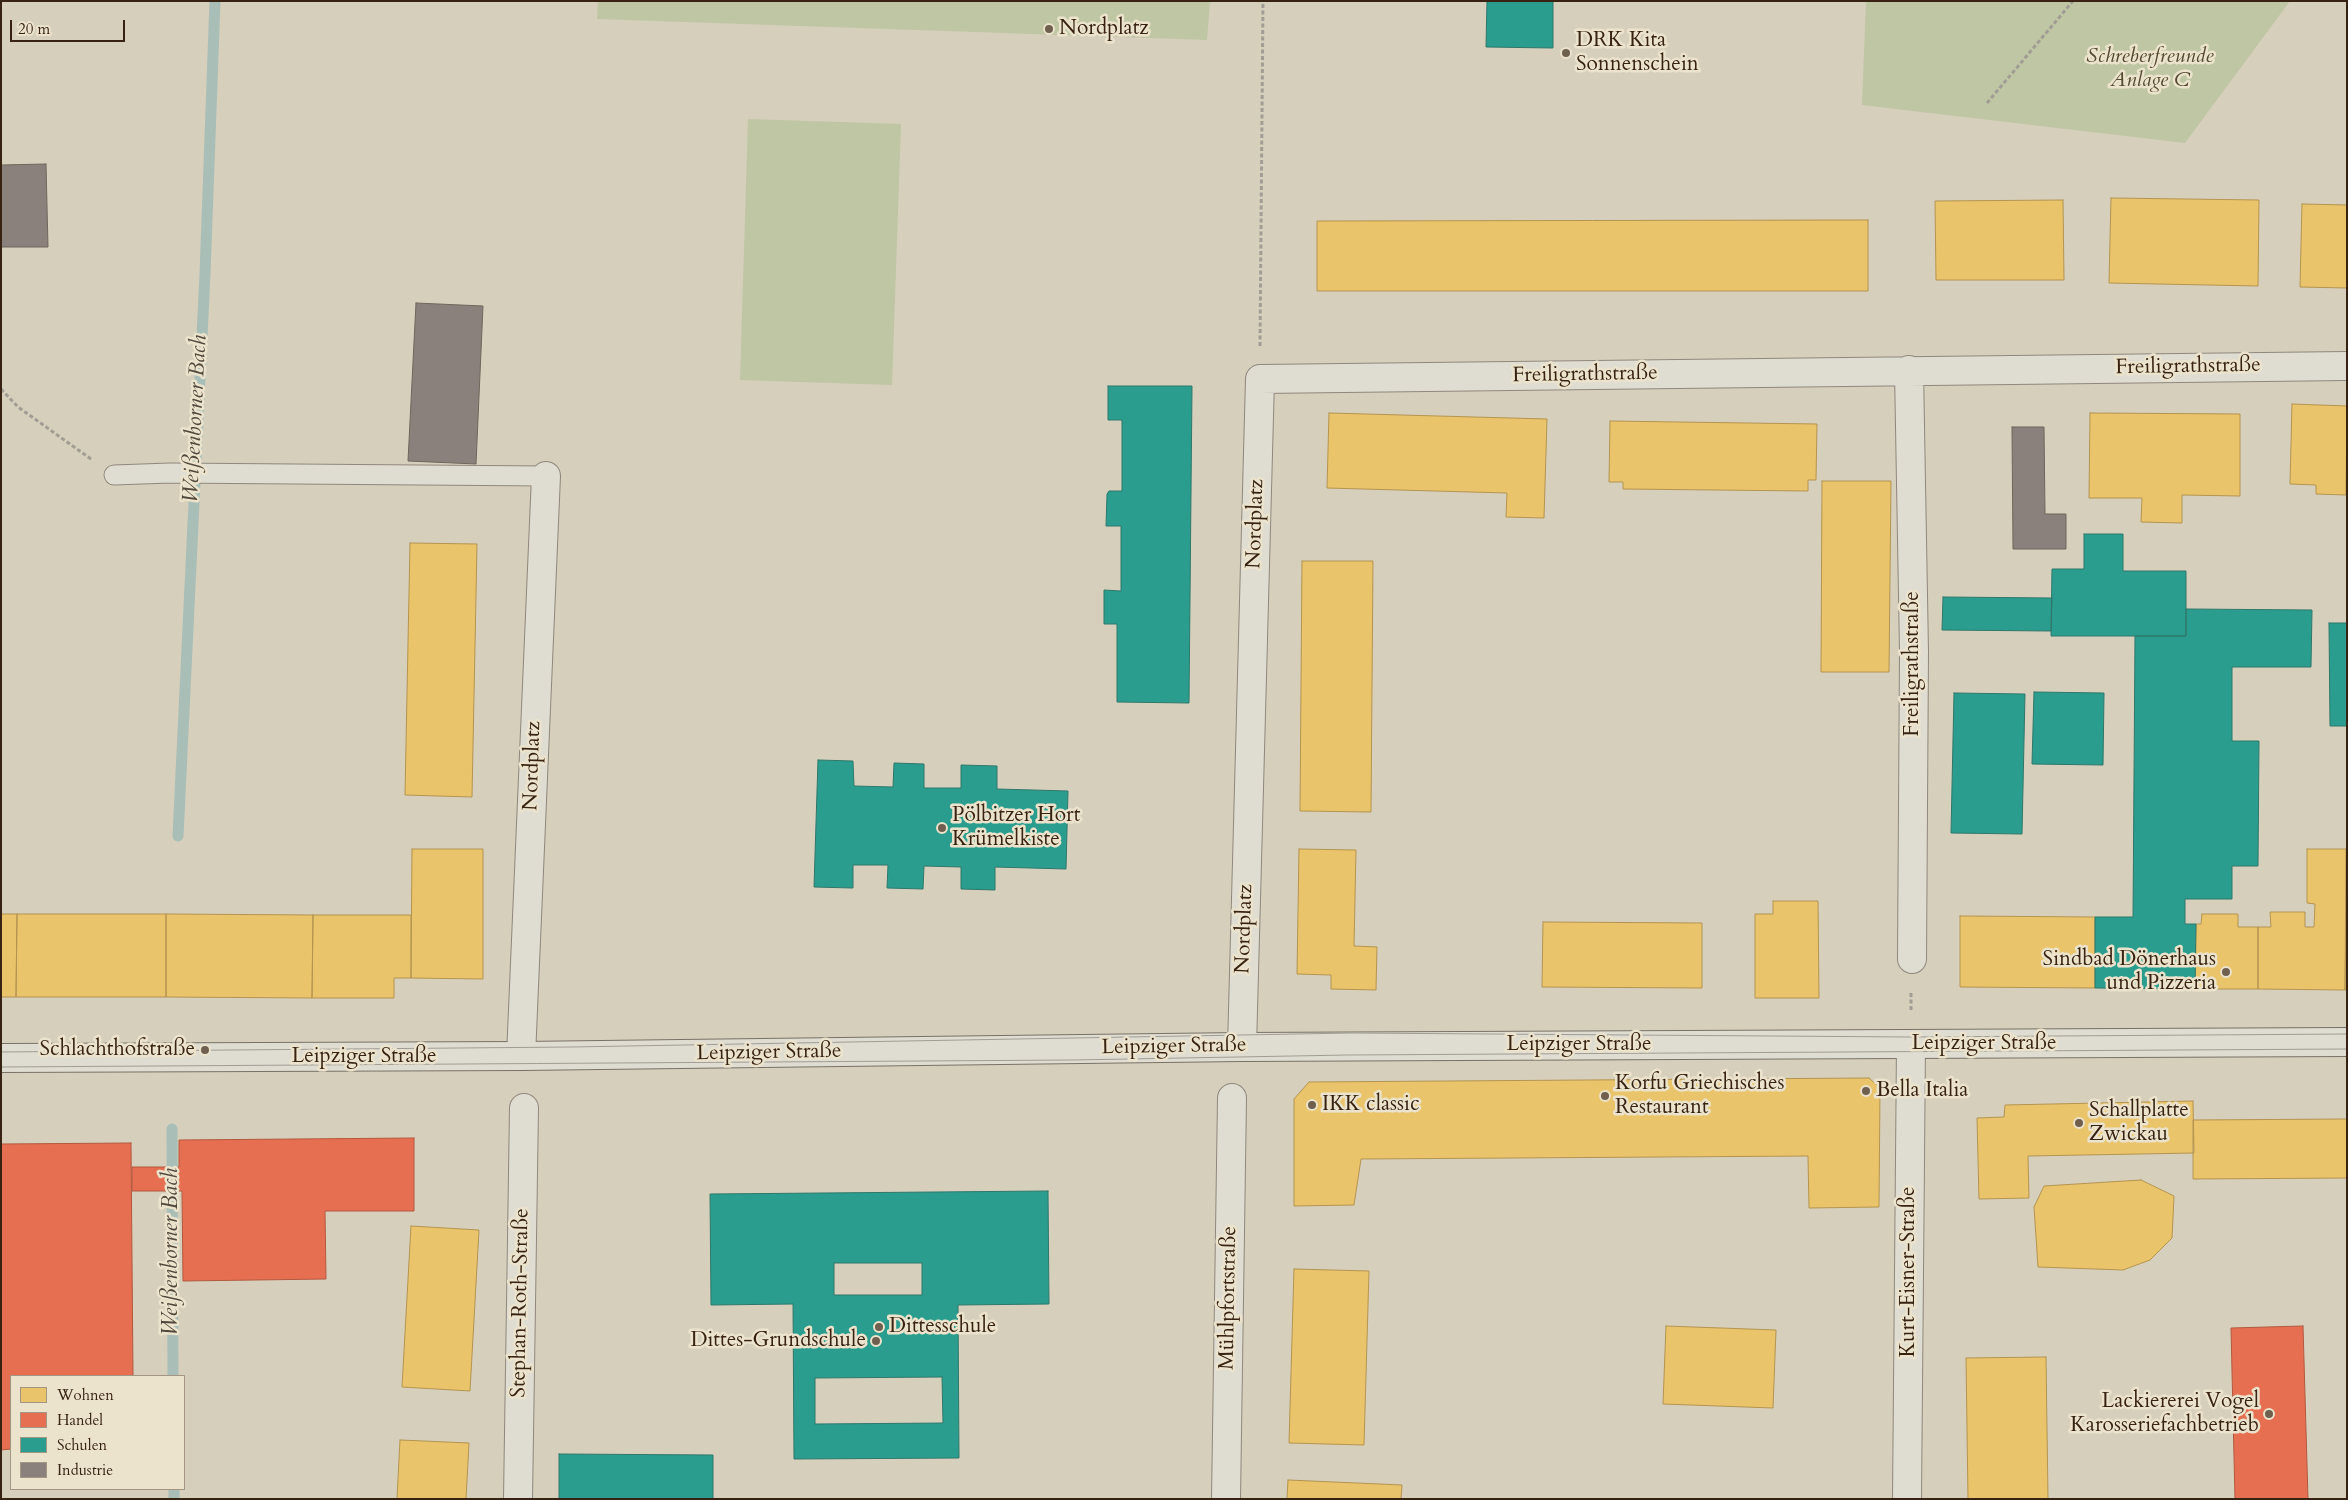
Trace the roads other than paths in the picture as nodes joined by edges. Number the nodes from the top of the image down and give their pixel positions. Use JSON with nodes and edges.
{"nodes":[{"id":1,"x":2347,"y":366,"type":"edge"},
{"id":2,"x":1909,"y":370,"type":"junction"},
{"id":3,"x":1260,"y":379,"type":"joint"},
{"id":4,"x":114,"y":475,"type":"road end"},
{"id":5,"x":546,"y":476,"type":"joint"},
{"id":6,"x":1912,"y":958,"type":"road end"},
{"id":7,"x":2347,"y":1042,"type":"edge"},
{"id":8,"x":1911,"y":1045,"type":"junction"},
{"id":9,"x":1242,"y":1047,"type":"junction"},
{"id":10,"x":521,"y":1056,"type":"junction"},
{"id":11,"x":1,"y":1058,"type":"edge"},
{"id":12,"x":1232,"y":1098,"type":"dead end"},
{"id":13,"x":524,"y":1108,"type":"dead end"},
{"id":14,"x":518,"y":1499,"type":"edge"},
{"id":15,"x":1226,"y":1499,"type":"edge"},
{"id":16,"x":1907,"y":1499,"type":"edge"}],
"edges":[{"from":1,"to":2,"type":"street","name":"Freiligrathstraße"},
{"from":2,"to":3,"type":"street","name":"Freiligrathstraße"},
{"from":2,"to":6,"type":"street","name":"Freiligrathstraße"},
{"from":3,"to":9,"type":"street","name":"Nordplatz"},
{"from":4,"to":5,"type":"lane"},
{"from":5,"to":10,"type":"street","name":"Nordplatz"},
{"from":7,"to":8,"type":"street","name":"Leipziger Straße"},
{"from":8,"to":9,"type":"street","name":"Leipziger Straße"},
{"from":8,"to":16,"type":"street","name":"Kurt-Eisner-Straße"},
{"from":9,"to":10,"type":"street","name":"Leipziger Straße"},
{"from":10,"to":11,"type":"street","name":"Leipziger Straße"},
{"from":12,"to":15,"type":"street","name":"Mühlpfortstraße"},
{"from":13,"to":14,"type":"street","name":"Stephan-Roth-Straße"}]}
